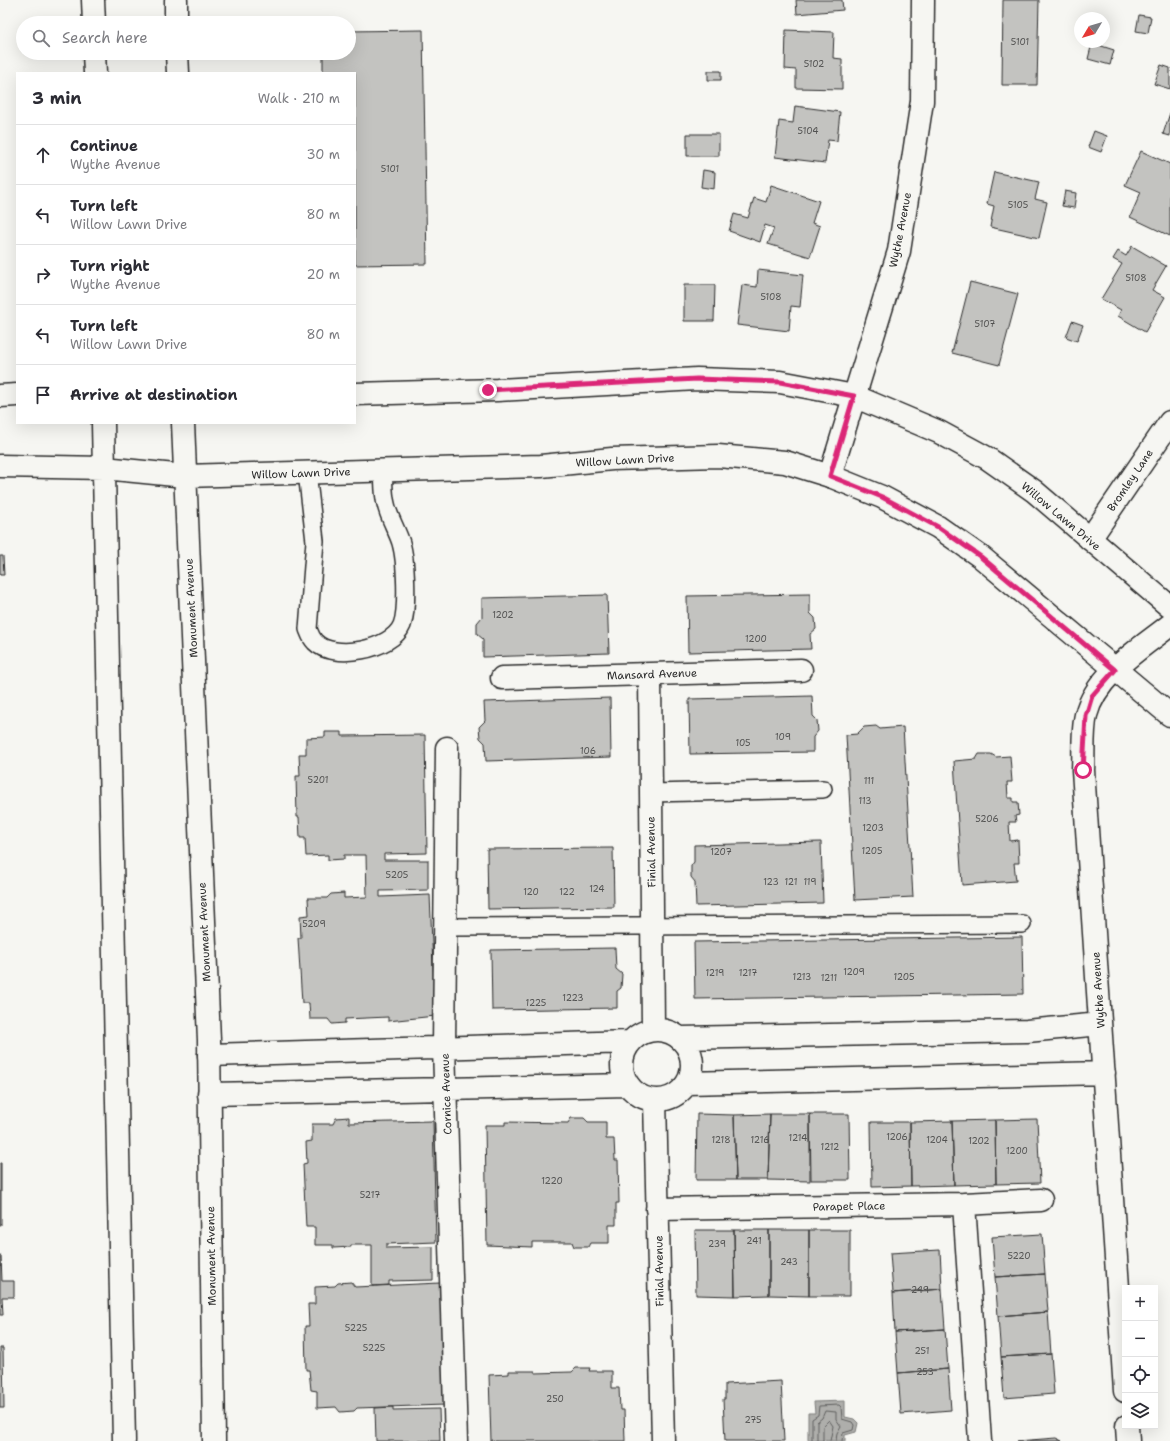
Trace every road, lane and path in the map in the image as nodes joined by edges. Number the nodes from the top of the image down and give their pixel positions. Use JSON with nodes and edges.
{"nodes":[{"id":1,"x":93,"y":0,"type":"edge"},
{"id":2,"x":176,"y":0,"type":"edge"},
{"id":3,"x":923,"y":0,"type":"edge"},
{"id":4,"x":94,"y":16,"type":"edge"},
{"id":5,"x":176,"y":16,"type":"edge"},
{"id":6,"x":94,"y":60,"type":"edge"},
{"id":7,"x":178,"y":60,"type":"edge"},
{"id":8,"x":95,"y":72,"type":"edge"},
{"id":9,"x":178,"y":72,"type":"edge"},
{"id":10,"x":356,"y":394,"type":"edge"},
{"id":11,"x":0,"y":396,"type":"edge"},
{"id":12,"x":16,"y":396,"type":"edge"},
{"id":13,"x":854,"y":396,"type":"junction"},
{"id":14,"x":1170,"y":422,"type":"edge"},
{"id":15,"x":104,"y":424,"type":"edge"},
{"id":16,"x":183,"y":424,"type":"edge"},
{"id":17,"x":0,"y":466,"type":"edge"},
{"id":18,"x":104,"y":468,"type":"junction"},
{"id":19,"x":383,"y":470,"type":"junction"},
{"id":20,"x":307,"y":472,"type":"junction"},
{"id":21,"x":185,"y":476,"type":"junction"},
{"id":22,"x":830,"y":476,"type":"junction"},
{"id":23,"x":1090,"y":539,"type":"junction"},
{"id":24,"x":1170,"y":607,"type":"edge"},
{"id":25,"x":1170,"y":625,"type":"edge"},
{"id":26,"x":801,"y":670,"type":"dead end"},
{"id":27,"x":1115,"y":670,"type":"junction"},
{"id":28,"x":650,"y":674,"type":"junction"},
{"id":29,"x":502,"y":678,"type":"dead end"},
{"id":30,"x":1170,"y":715,"type":"edge"},
{"id":31,"x":447,"y":748,"type":"dead end"},
{"id":32,"x":822,"y":789,"type":"dead end"},
{"id":33,"x":651,"y":793,"type":"junction"},
{"id":34,"x":1022,"y":924,"type":"dead end"},
{"id":35,"x":652,"y":926,"type":"junction"},
{"id":36,"x":445,"y":927,"type":"junction"},
{"id":37,"x":1100,"y":1024,"type":"junction"},
{"id":38,"x":653,"y":1029,"type":"junction"},
{"id":39,"x":681,"y":1038,"type":"junction"},
{"id":40,"x":629,"y":1042,"type":"junction"},
{"id":41,"x":444,"y":1047,"type":"junction"},
{"id":42,"x":209,"y":1055,"type":"junction"},
{"id":43,"x":1104,"y":1073,"type":"junction"},
{"id":44,"x":687,"y":1083,"type":"junction"},
{"id":45,"x":628,"y":1085,"type":"junction"},
{"id":46,"x":446,"y":1089,"type":"junction"},
{"id":47,"x":210,"y":1094,"type":"junction"},
{"id":48,"x":655,"y":1100,"type":"junction"},
{"id":49,"x":1041,"y":1200,"type":"dead end"},
{"id":50,"x":964,"y":1204,"type":"junction"},
{"id":51,"x":657,"y":1209,"type":"junction"},
{"id":52,"x":1123,"y":1357,"type":"edge"},
{"id":53,"x":1127,"y":1429,"type":"edge"},
{"id":54,"x":124,"y":1441,"type":"edge"},
{"id":55,"x":214,"y":1441,"type":"edge"},
{"id":56,"x":456,"y":1441,"type":"edge"},
{"id":57,"x":663,"y":1441,"type":"edge"},
{"id":58,"x":980,"y":1441,"type":"edge"},
{"id":59,"x":1128,"y":1441,"type":"edge"}],
"edges":[{"from":1,"to":4,"type":"street"},
{"from":2,"to":5,"type":"street"},
{"from":3,"to":13,"type":"street","name":"Wythe Avenue"},
{"from":6,"to":8,"type":"street"},
{"from":7,"to":9,"type":"street"},
{"from":10,"to":13,"type":"street","name":"Willow Lawn Drive"},
{"from":11,"to":12,"type":"street"},
{"from":13,"to":22,"type":"street","name":"Wythe Avenue"},
{"from":13,"to":23,"type":"street","name":"Willow Lawn Drive"},
{"from":14,"to":23,"type":"street","name":"Bromley Lane"},
{"from":15,"to":18,"type":"street"},
{"from":16,"to":21,"type":"street","name":"Monument Avenue"},
{"from":17,"to":18,"type":"street","name":"Willow Lawn Drive"},
{"from":18,"to":21,"type":"street","name":"Willow Lawn Drive"},
{"from":18,"to":54,"type":"street"},
{"from":19,"to":20,"type":"street","name":"Willow Lawn Drive"},
{"from":19,"to":20,"type":"lane"},
{"from":19,"to":22,"type":"street","name":"Willow Lawn Drive"},
{"from":20,"to":21,"type":"street","name":"Willow Lawn Drive"},
{"from":21,"to":42,"type":"street","name":"Monument Avenue"},
{"from":22,"to":27,"type":"street","name":"Willow Lawn Drive"},
{"from":23,"to":24,"type":"street","name":"Willow Lawn Drive"},
{"from":25,"to":27,"type":"street","name":"Wythe Avenue"},
{"from":26,"to":28,"type":"street","name":"Mansard Avenue"},
{"from":27,"to":30,"type":"street","name":"Willow Lawn Drive"},
{"from":27,"to":37,"type":"street","name":"Wythe Avenue"},
{"from":28,"to":29,"type":"street","name":"Mansard Avenue"},
{"from":28,"to":33,"type":"street","name":"Finial Avenue"},
{"from":31,"to":36,"type":"street","name":"Cornice Avenue"},
{"from":32,"to":33,"type":"lane"},
{"from":33,"to":35,"type":"street","name":"Finial Avenue"},
{"from":34,"to":35,"type":"lane"},
{"from":35,"to":36,"type":"lane"},
{"from":35,"to":38,"type":"street","name":"Finial Avenue"},
{"from":36,"to":41,"type":"street","name":"Cornice Avenue"},
{"from":37,"to":39,"type":"street"},
{"from":37,"to":43,"type":"street","name":"Wythe Avenue"},
{"from":38,"to":39,"type":"street"},
{"from":38,"to":40,"type":"street"},
{"from":39,"to":44,"type":"street"},
{"from":40,"to":41,"type":"street"},
{"from":40,"to":45,"type":"street"},
{"from":41,"to":42,"type":"street"},
{"from":41,"to":46,"type":"street","name":"Cornice Avenue"},
{"from":42,"to":47,"type":"street","name":"Monument Avenue"},
{"from":43,"to":44,"type":"street"},
{"from":43,"to":52,"type":"street","name":"Wythe Avenue"},
{"from":44,"to":48,"type":"street"},
{"from":45,"to":46,"type":"street"},
{"from":45,"to":48,"type":"street"},
{"from":46,"to":47,"type":"street"},
{"from":46,"to":56,"type":"street","name":"Cornice Avenue"},
{"from":47,"to":55,"type":"street","name":"Monument Avenue"},
{"from":48,"to":51,"type":"street","name":"Finial Avenue"},
{"from":49,"to":50,"type":"street","name":"Parapet Place"},
{"from":50,"to":51,"type":"street","name":"Parapet Place"},
{"from":50,"to":58,"type":"street"},
{"from":51,"to":57,"type":"street","name":"Finial Avenue"},
{"from":53,"to":59,"type":"street"}]}
